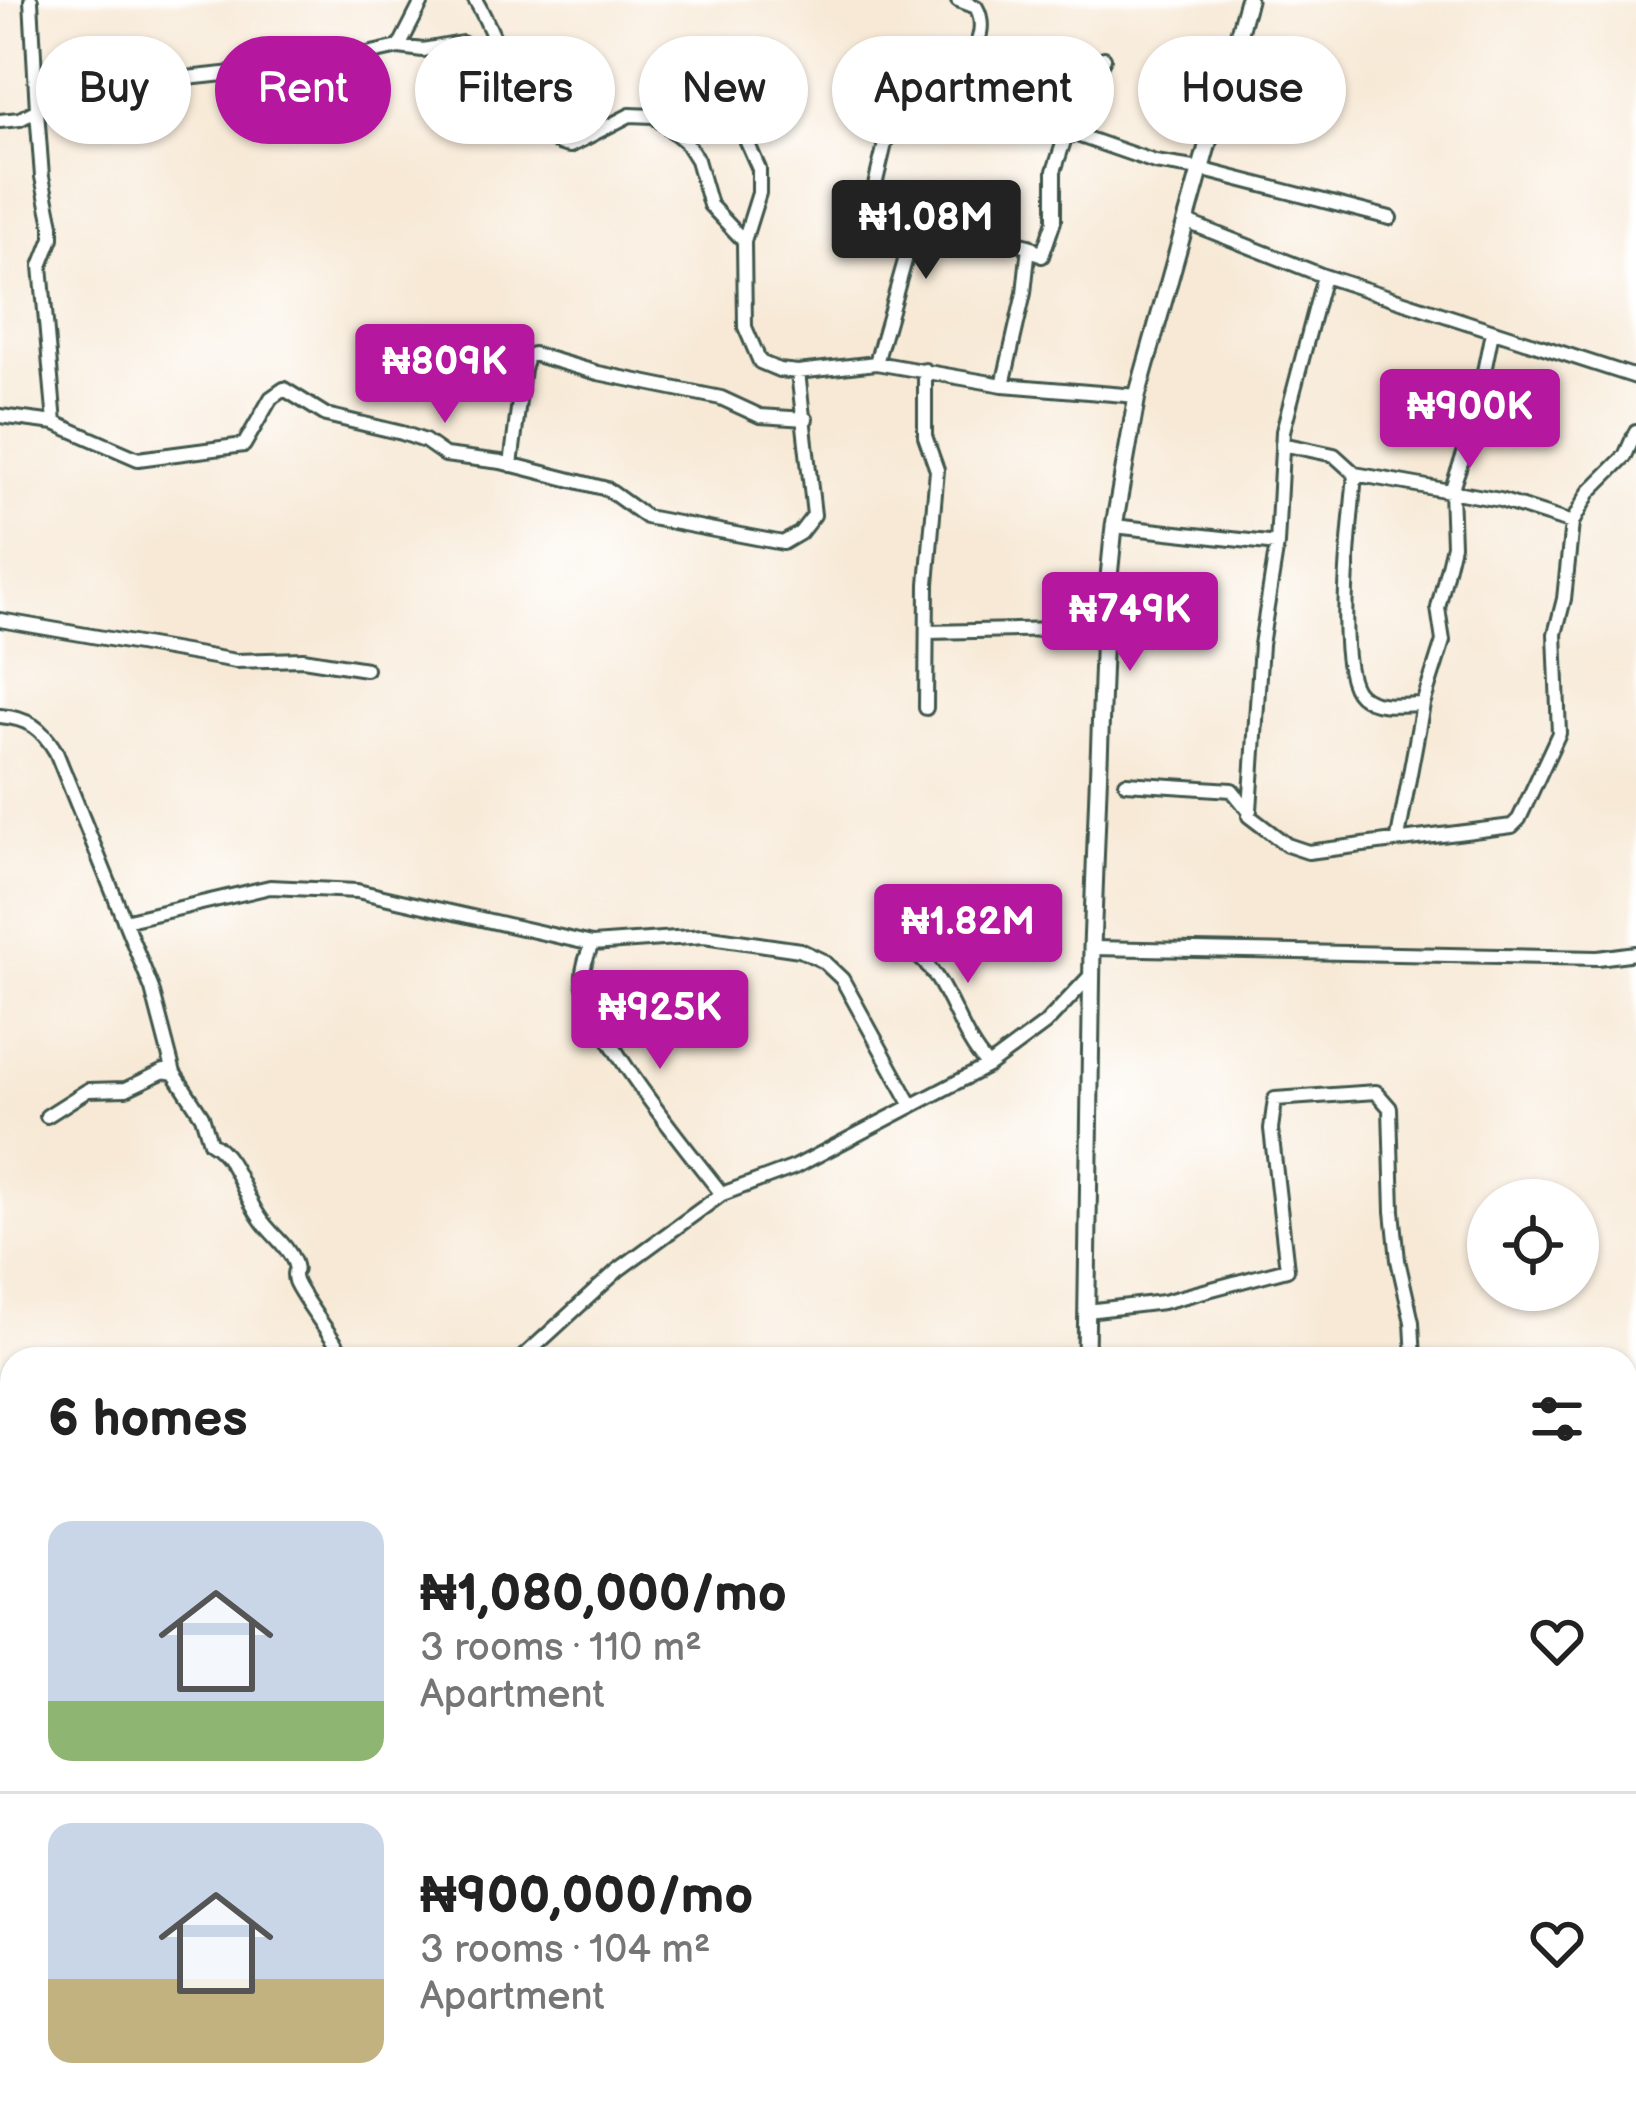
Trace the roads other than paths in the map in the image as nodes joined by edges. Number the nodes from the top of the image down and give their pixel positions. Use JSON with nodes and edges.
{"nodes":[{"id":1,"x":31,"y":0,"type":"edge"},
{"id":2,"x":423,"y":0,"type":"edge"},
{"id":3,"x":475,"y":0,"type":"edge"},
{"id":4,"x":1248,"y":0,"type":"edge"},
{"id":5,"x":966,"y":1,"type":"edge"},
{"id":6,"x":495,"y":36,"type":"edge"},
{"id":7,"x":980,"y":36,"type":"edge"},
{"id":8,"x":399,"y":47,"type":"junction"},
{"id":9,"x":415,"y":49,"type":"edge"},
{"id":10,"x":36,"y":67,"type":"edge"},
{"id":11,"x":191,"y":78,"type":"edge"},
{"id":12,"x":36,"y":111,"type":"edge"},
{"id":13,"x":0,"y":121,"type":"edge"},
{"id":14,"x":615,"y":123,"type":"edge"},
{"id":15,"x":40,"y":144,"type":"edge"},
{"id":16,"x":748,"y":144,"type":"edge"},
{"id":17,"x":885,"y":144,"type":"edge"},
{"id":18,"x":1063,"y":144,"type":"edge"},
{"id":19,"x":1100,"y":144,"type":"edge"},
{"id":20,"x":1200,"y":169,"type":"junction"},
{"id":21,"x":907,"y":216,"type":"junction"},
{"id":22,"x":1390,"y":218,"type":"dead end"},
{"id":23,"x":1186,"y":222,"type":"junction"},
{"id":24,"x":744,"y":241,"type":"junction"},
{"id":25,"x":1029,"y":246,"type":"junction"},
{"id":26,"x":1324,"y":276,"type":"junction"},
{"id":27,"x":1492,"y":332,"type":"junction"},
{"id":28,"x":876,"y":363,"type":"junction"},
{"id":29,"x":926,"y":370,"type":"junction"},
{"id":30,"x":798,"y":372,"type":"junction"},
{"id":31,"x":1636,"y":377,"type":"edge"},
{"id":32,"x":1003,"y":385,"type":"junction"},
{"id":33,"x":1136,"y":396,"type":"junction"},
{"id":34,"x":0,"y":416,"type":"edge"},
{"id":35,"x":806,"y":419,"type":"junction"},
{"id":36,"x":55,"y":423,"type":"junction"},
{"id":37,"x":1636,"y":431,"type":"edge"},
{"id":38,"x":1282,"y":444,"type":"junction"},
{"id":39,"x":511,"y":465,"type":"junction"},
{"id":40,"x":1355,"y":474,"type":"junction"},
{"id":41,"x":1450,"y":491,"type":"junction"},
{"id":42,"x":1572,"y":523,"type":"junction"},
{"id":43,"x":1114,"y":526,"type":"junction"},
{"id":44,"x":1277,"y":544,"type":"junction"},
{"id":45,"x":0,"y":620,"type":"edge"},
{"id":46,"x":1104,"y":628,"type":"junction"},
{"id":47,"x":928,"y":632,"type":"junction"},
{"id":48,"x":366,"y":669,"type":"dead end"},
{"id":49,"x":1423,"y":704,"type":"junction"},
{"id":50,"x":926,"y":708,"type":"dead end"},
{"id":51,"x":0,"y":716,"type":"edge"},
{"id":52,"x":1126,"y":783,"type":"dead end"},
{"id":53,"x":1250,"y":811,"type":"junction"},
{"id":54,"x":1398,"y":838,"type":"junction"},
{"id":55,"x":124,"y":921,"type":"junction"},
{"id":56,"x":592,"y":944,"type":"junction"},
{"id":57,"x":1092,"y":948,"type":"junction"},
{"id":58,"x":910,"y":950,"type":"dead end"},
{"id":59,"x":1636,"y":953,"type":"edge"},
{"id":60,"x":1093,"y":973,"type":"junction"},
{"id":61,"x":988,"y":1066,"type":"junction"},
{"id":62,"x":174,"y":1073,"type":"junction"},
{"id":63,"x":911,"y":1104,"type":"junction"},
{"id":64,"x":46,"y":1116,"type":"dead end"},
{"id":65,"x":722,"y":1194,"type":"junction"},
{"id":66,"x":1087,"y":1312,"type":"junction"},
{"id":67,"x":338,"y":1347,"type":"edge"},
{"id":68,"x":534,"y":1347,"type":"edge"},
{"id":69,"x":1086,"y":1347,"type":"edge"},
{"id":70,"x":1413,"y":1347,"type":"edge"}],
"edges":[{"from":1,"to":10,"type":"street"},
{"from":2,"to":8,"type":"street"},
{"from":3,"to":6,"type":"street"},
{"from":4,"to":20,"type":"main road"},
{"from":5,"to":7,"type":"street"},
{"from":8,"to":9,"type":"street"},
{"from":8,"to":11,"type":"street"},
{"from":12,"to":13,"type":"street"},
{"from":14,"to":24,"type":"street"},
{"from":15,"to":36,"type":"street"},
{"from":16,"to":24,"type":"street"},
{"from":17,"to":21,"type":"street"},
{"from":18,"to":25,"type":"street"},
{"from":19,"to":20,"type":"street"},
{"from":20,"to":22,"type":"street"},
{"from":20,"to":23,"type":"main road"},
{"from":21,"to":25,"type":"street"},
{"from":21,"to":28,"type":"street"},
{"from":23,"to":26,"type":"street"},
{"from":23,"to":33,"type":"main road"},
{"from":24,"to":30,"type":"street"},
{"from":25,"to":32,"type":"street"},
{"from":26,"to":27,"type":"street"},
{"from":26,"to":38,"type":"street"},
{"from":27,"to":31,"type":"street"},
{"from":27,"to":41,"type":"street"},
{"from":28,"to":29,"type":"street"},
{"from":28,"to":30,"type":"street"},
{"from":29,"to":32,"type":"street"},
{"from":29,"to":47,"type":"street"},
{"from":30,"to":35,"type":"street"},
{"from":32,"to":33,"type":"street"},
{"from":33,"to":43,"type":"main road"},
{"from":34,"to":36,"type":"street"},
{"from":35,"to":39,"type":"street"},
{"from":35,"to":39,"type":"street"},
{"from":36,"to":39,"type":"street"},
{"from":37,"to":42,"type":"street"},
{"from":38,"to":40,"type":"street"},
{"from":38,"to":44,"type":"street"},
{"from":40,"to":41,"type":"street"},
{"from":40,"to":49,"type":"street"},
{"from":41,"to":42,"type":"street"},
{"from":41,"to":49,"type":"street"},
{"from":42,"to":54,"type":"street"},
{"from":43,"to":44,"type":"street"},
{"from":43,"to":46,"type":"main road"},
{"from":44,"to":53,"type":"street"},
{"from":45,"to":48,"type":"street"},
{"from":46,"to":47,"type":"street"},
{"from":46,"to":57,"type":"main road"},
{"from":47,"to":50,"type":"street"},
{"from":49,"to":54,"type":"street"},
{"from":51,"to":55,"type":"street"},
{"from":52,"to":53,"type":"street"},
{"from":53,"to":54,"type":"street"},
{"from":55,"to":56,"type":"street"},
{"from":55,"to":62,"type":"street"},
{"from":56,"to":63,"type":"street"},
{"from":56,"to":65,"type":"street"},
{"from":57,"to":59,"type":"street"},
{"from":57,"to":60,"type":"main road"},
{"from":58,"to":61,"type":"street"},
{"from":60,"to":61,"type":"street"},
{"from":60,"to":66,"type":"main road"},
{"from":61,"to":63,"type":"street"},
{"from":62,"to":64,"type":"street"},
{"from":62,"to":67,"type":"street"},
{"from":63,"to":65,"type":"street"},
{"from":65,"to":68,"type":"street"},
{"from":66,"to":69,"type":"main road"},
{"from":66,"to":70,"type":"street"}]}
